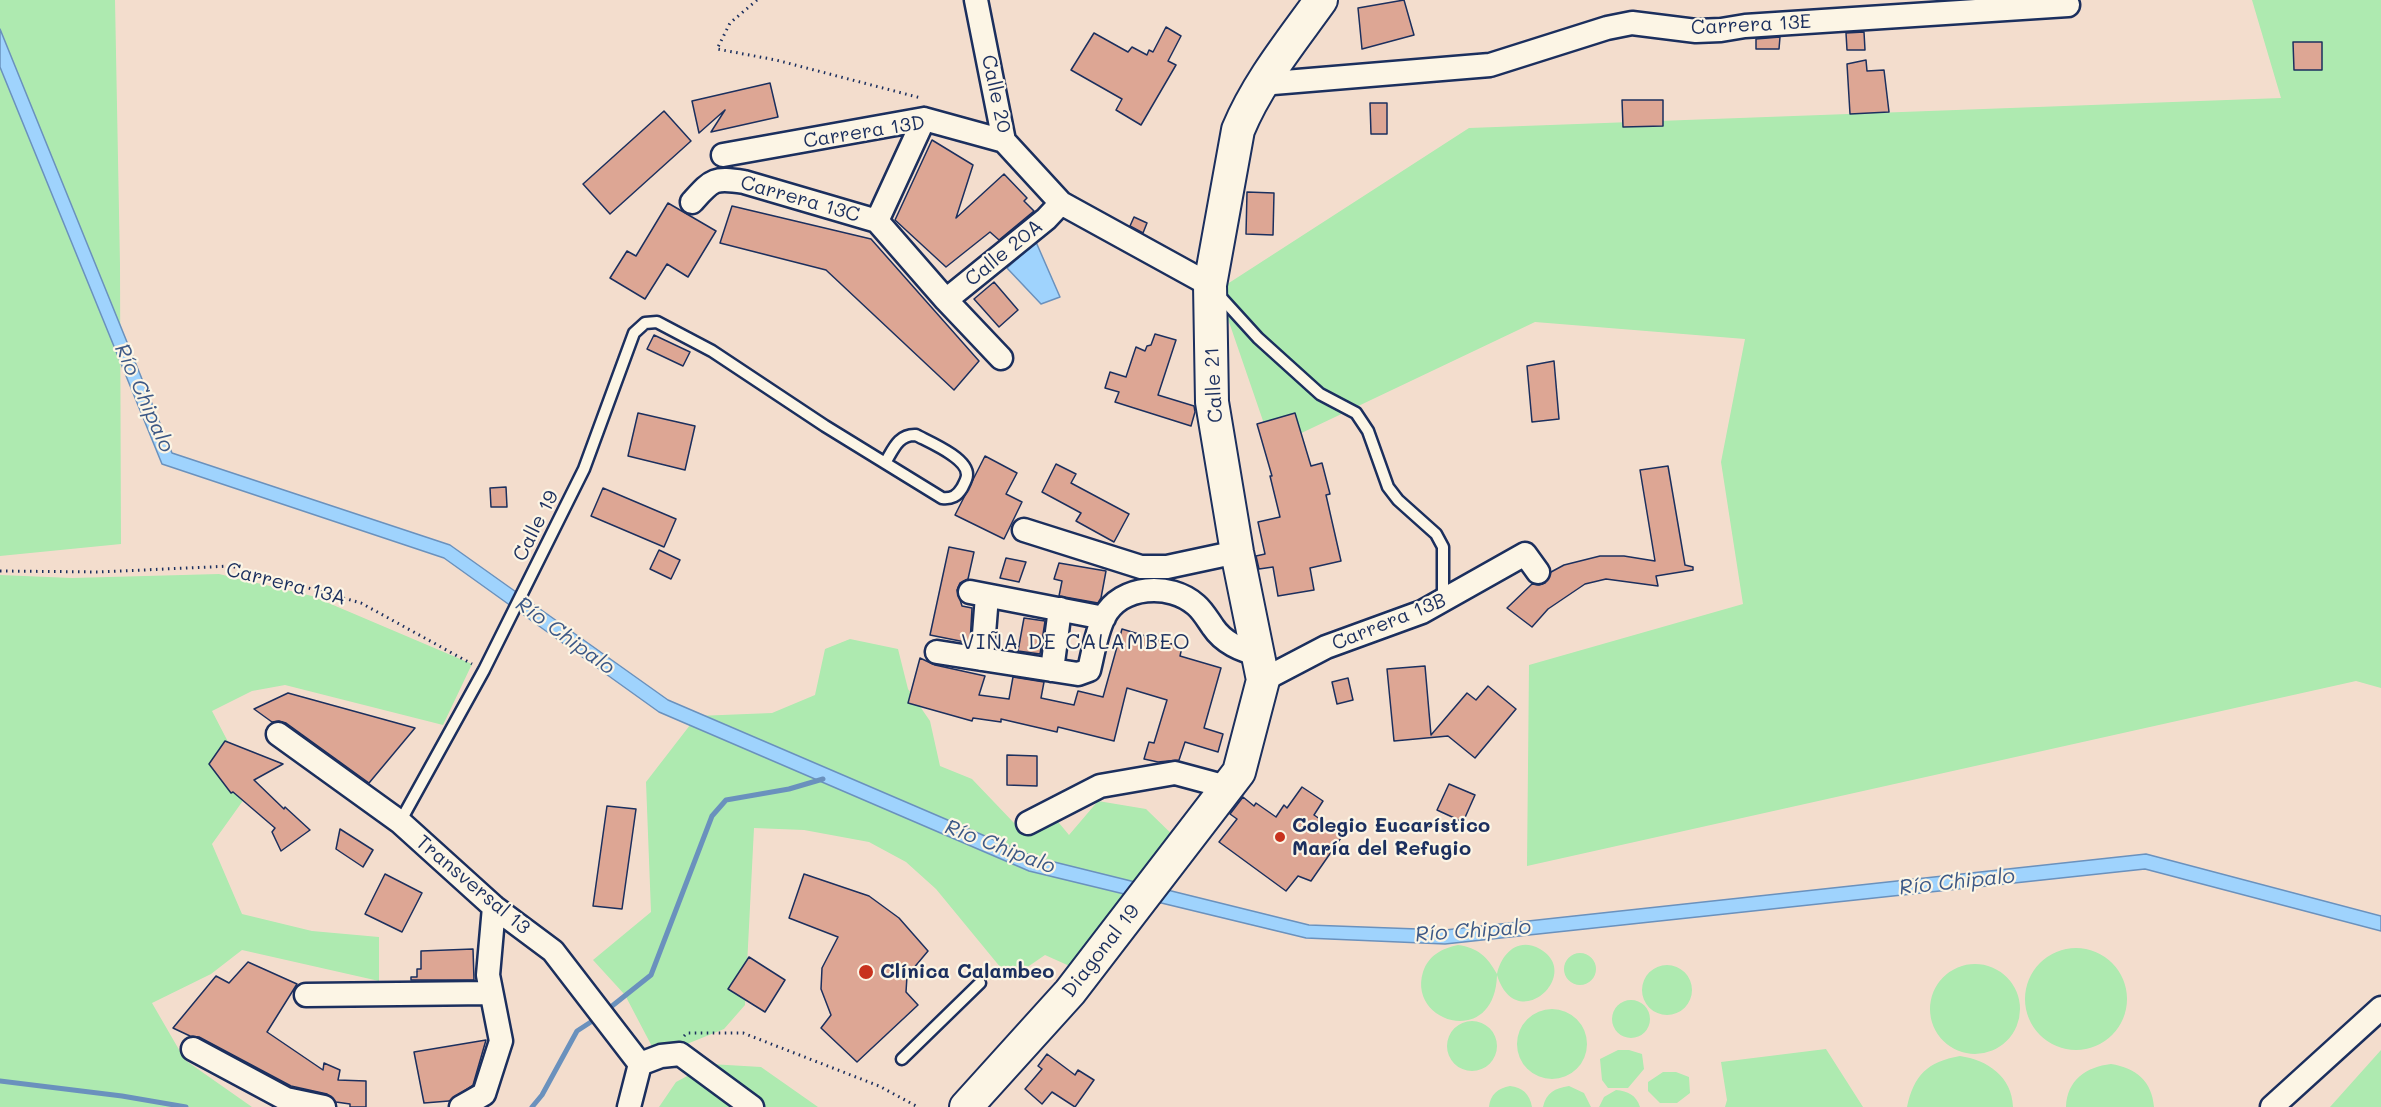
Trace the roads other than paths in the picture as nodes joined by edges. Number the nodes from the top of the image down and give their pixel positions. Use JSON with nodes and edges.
{"nodes":[{"id":1,"x":976,"y":0,"type":"edge"},
{"id":2,"x":1321,"y":0,"type":"edge"},
{"id":3,"x":2068,"y":5,"type":"dead end"},
{"id":4,"x":1261,"y":84,"type":"junction"},
{"id":5,"x":925,"y":109,"type":"junction"},
{"id":6,"x":1004,"y":141,"type":"junction"},
{"id":7,"x":723,"y":155,"type":"dead end"},
{"id":8,"x":692,"y":202,"type":"dead end"},
{"id":9,"x":1061,"y":203,"type":"junction"},
{"id":10,"x":877,"y":221,"type":"junction"},
{"id":11,"x":1210,"y":285,"type":"junction"},
{"id":12,"x":946,"y":300,"type":"junction"},
{"id":13,"x":1001,"y":358,"type":"dead end"},
{"id":14,"x":885,"y":463,"type":"junction"},
{"id":15,"x":1024,"y":530,"type":"dead end"},
{"id":16,"x":1237,"y":552,"type":"junction"},
{"id":17,"x":1538,"y":572,"type":"dead end"},
{"id":18,"x":1443,"y":601,"type":"junction"},
{"id":19,"x":1060,"y":609,"type":"junction"},
{"id":20,"x":1104,"y":618,"type":"junction"},
{"id":21,"x":938,"y":652,"type":"dead end"},
{"id":22,"x":982,"y":659,"type":"junction"},
{"id":23,"x":1261,"y":667,"type":"junction"},
{"id":24,"x":1052,"y":670,"type":"junction"},
{"id":25,"x":278,"y":734,"type":"dead end"},
{"id":26,"x":1227,"y":787,"type":"junction"},
{"id":27,"x":400,"y":822,"type":"junction"},
{"id":28,"x":1028,"y":822,"type":"dead end"},
{"id":29,"x":494,"y":907,"type":"junction"},
{"id":30,"x":980,"y":983,"type":"dead end"},
{"id":31,"x":491,"y":993,"type":"junction"},
{"id":32,"x":306,"y":995,"type":"dead end"},
{"id":33,"x":2381,"y":1008,"type":"edge"},
{"id":34,"x":193,"y":1049,"type":"dead end"},
{"id":35,"x":902,"y":1059,"type":"dead end"},
{"id":36,"x":651,"y":1060,"type":"junction"},
{"id":37,"x":324,"y":1107,"type":"edge"},
{"id":38,"x":461,"y":1107,"type":"edge"},
{"id":39,"x":629,"y":1107,"type":"edge"},
{"id":40,"x":752,"y":1107,"type":"edge"},
{"id":41,"x":966,"y":1107,"type":"edge"},
{"id":42,"x":2272,"y":1107,"type":"edge"}],
"edges":[{"from":1,"to":6,"type":"street","name":"Calle 20"},
{"from":2,"to":4,"type":"street","name":"Calle 21"},
{"from":3,"to":4,"type":"street","name":"Carrera 13E"},
{"from":4,"to":11,"type":"street","name":"Calle 21"},
{"from":5,"to":6,"type":"street","name":"Carrera 13D"},
{"from":5,"to":7,"type":"street","name":"Carrera 13D"},
{"from":5,"to":10,"type":"street"},
{"from":6,"to":9,"type":"street","name":"Calle 20"},
{"from":8,"to":10,"type":"street","name":"Carrera 13C"},
{"from":9,"to":11,"type":"street"},
{"from":9,"to":12,"type":"street","name":"Calle 20A"},
{"from":10,"to":12,"type":"street","name":"Carrera 13C"},
{"from":11,"to":16,"type":"street","name":"Calle 21"},
{"from":11,"to":18,"type":"lane"},
{"from":12,"to":13,"type":"street","name":"Carrera 13C"},
{"from":14,"to":14,"type":"lane"},
{"from":14,"to":27,"type":"lane","name":"Calle 19"},
{"from":15,"to":16,"type":"street"},
{"from":16,"to":23,"type":"street","name":"Calle 21"},
{"from":17,"to":18,"type":"street","name":"Carrera 13B"},
{"from":18,"to":23,"type":"street","name":"Carrera 13B"},
{"from":19,"to":20,"type":"street"},
{"from":19,"to":22,"type":"street"},
{"from":19,"to":24,"type":"street"},
{"from":20,"to":23,"type":"street"},
{"from":20,"to":24,"type":"street"},
{"from":21,"to":22,"type":"street"},
{"from":22,"to":24,"type":"street"},
{"from":23,"to":26,"type":"street","name":"Calle 21"},
{"from":25,"to":27,"type":"street","name":"Transversal 13"},
{"from":26,"to":28,"type":"street"},
{"from":26,"to":41,"type":"street","name":"Diagonal 19"},
{"from":27,"to":29,"type":"street","name":"Transversal 13"},
{"from":29,"to":31,"type":"street"},
{"from":29,"to":36,"type":"street","name":"Transversal 13"},
{"from":30,"to":35,"type":"lane"},
{"from":31,"to":32,"type":"street"},
{"from":31,"to":38,"type":"street"},
{"from":33,"to":42,"type":"street"},
{"from":34,"to":37,"type":"street"},
{"from":36,"to":39,"type":"street"},
{"from":36,"to":40,"type":"street"}]}
